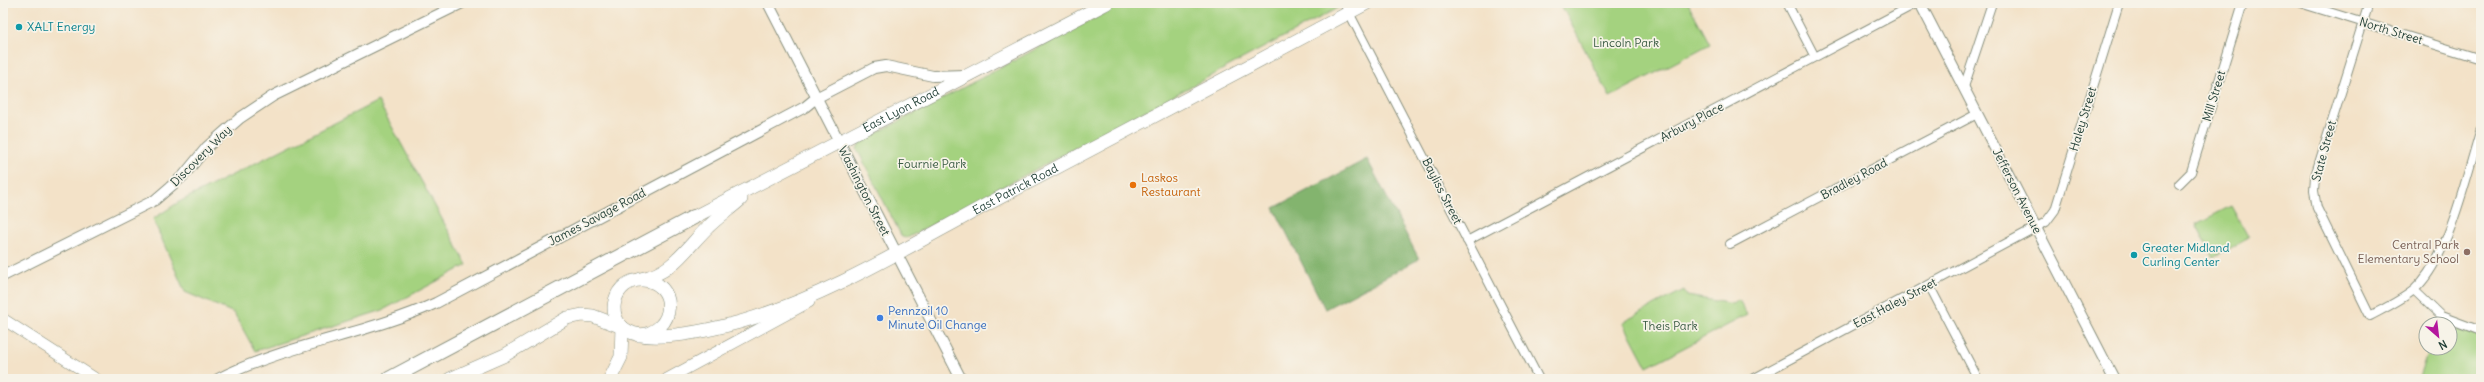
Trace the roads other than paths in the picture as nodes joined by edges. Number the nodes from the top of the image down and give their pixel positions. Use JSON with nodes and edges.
{"nodes":[{"id":1,"x":462,"y":3,"type":"edge"},
{"id":2,"x":768,"y":3,"type":"edge"},
{"id":3,"x":1107,"y":3,"type":"edge"},
{"id":4,"x":1367,"y":3,"type":"edge"},
{"id":5,"x":1787,"y":3,"type":"edge"},
{"id":6,"x":1917,"y":3,"type":"edge"},
{"id":7,"x":1920,"y":3,"type":"edge"},
{"id":8,"x":1992,"y":3,"type":"edge"},
{"id":9,"x":2119,"y":3,"type":"edge"},
{"id":10,"x":2244,"y":3,"type":"edge"},
{"id":11,"x":2300,"y":3,"type":"edge"},
{"id":12,"x":2369,"y":3,"type":"edge"},
{"id":13,"x":1347,"y":7,"type":"edge"},
{"id":14,"x":2363,"y":23,"type":"junction"},
{"id":15,"x":1815,"y":57,"type":"junction"},
{"id":16,"x":2481,"y":59,"type":"edge"},
{"id":17,"x":971,"y":75,"type":"junction"},
{"id":18,"x":1964,"y":88,"type":"junction"},
{"id":19,"x":816,"y":98,"type":"junction"},
{"id":20,"x":1977,"y":114,"type":"junction"},
{"id":21,"x":2481,"y":129,"type":"edge"},
{"id":22,"x":839,"y":142,"type":"junction"},
{"id":23,"x":2178,"y":184,"type":"dead end"},
{"id":24,"x":754,"y":187,"type":"junction"},
{"id":25,"x":694,"y":217,"type":"joint"},
{"id":26,"x":2036,"y":229,"type":"junction"},
{"id":27,"x":1468,"y":241,"type":"junction"},
{"id":28,"x":1730,"y":244,"type":"dead end"},
{"id":29,"x":896,"y":253,"type":"junction"},
{"id":30,"x":854,"y":275,"type":"junction"},
{"id":31,"x":3,"y":276,"type":"edge"},
{"id":32,"x":639,"y":280,"type":"junction"},
{"id":33,"x":1929,"y":285,"type":"junction"},
{"id":34,"x":2414,"y":290,"type":"junction"},
{"id":35,"x":3,"y":319,"type":"edge"},
{"id":36,"x":622,"y":327,"type":"junction"},
{"id":37,"x":2481,"y":331,"type":"edge"},
{"id":38,"x":638,"y":334,"type":"junction"},
{"id":39,"x":96,"y":379,"type":"edge"},
{"id":40,"x":218,"y":379,"type":"edge"},
{"id":41,"x":389,"y":379,"type":"edge"},
{"id":42,"x":450,"y":379,"type":"edge"},
{"id":43,"x":610,"y":379,"type":"edge"},
{"id":44,"x":667,"y":379,"type":"edge"},
{"id":45,"x":961,"y":379,"type":"edge"},
{"id":46,"x":1539,"y":379,"type":"edge"},
{"id":47,"x":1753,"y":379,"type":"edge"},
{"id":48,"x":1978,"y":379,"type":"edge"},
{"id":49,"x":2114,"y":379,"type":"edge"}],
"edges":[{"from":1,"to":31,"type":"street","name":"Discovery Way"},
{"from":2,"to":19,"type":"street","name":"Washington Street"},
{"from":3,"to":17,"type":"highway","name":"East Lyon Road"},
{"from":4,"to":13,"type":"highway","name":"East Patrick Road"},
{"from":5,"to":15,"type":"street"},
{"from":6,"to":15,"type":"street","name":"Arbury Place"},
{"from":7,"to":18,"type":"street","name":"Jefferson Avenue"},
{"from":8,"to":18,"type":"street"},
{"from":9,"to":26,"type":"street","name":"Haley Street"},
{"from":10,"to":23,"type":"street","name":"Mill Street"},
{"from":11,"to":14,"type":"street","name":"North Street"},
{"from":12,"to":14,"type":"street","name":"State Street"},
{"from":13,"to":27,"type":"street","name":"Bayliss Street"},
{"from":13,"to":29,"type":"highway","name":"East Patrick Road"},
{"from":14,"to":16,"type":"street","name":"North Street"},
{"from":14,"to":34,"type":"street","name":"State Street"},
{"from":15,"to":27,"type":"street","name":"Arbury Place"},
{"from":17,"to":19,"type":"street","name":"James Savage Road"},
{"from":17,"to":22,"type":"highway","name":"East Lyon Road"},
{"from":18,"to":20,"type":"street","name":"Jefferson Avenue"},
{"from":19,"to":22,"type":"street","name":"Washington Street"},
{"from":19,"to":40,"type":"street","name":"James Savage Road"},
{"from":20,"to":26,"type":"street","name":"Jefferson Avenue"},
{"from":20,"to":28,"type":"street","name":"Bradley Road"},
{"from":21,"to":34,"type":"street"},
{"from":22,"to":24,"type":"highway","name":"East Lyon Road"},
{"from":22,"to":29,"type":"street","name":"Washington Street"},
{"from":24,"to":25,"type":"highway","name":"East Lyon Road"},
{"from":24,"to":32,"type":"highway"},
{"from":25,"to":41,"type":"highway"},
{"from":26,"to":33,"type":"street","name":"East Haley Street"},
{"from":26,"to":49,"type":"street","name":"Jefferson Avenue"},
{"from":27,"to":46,"type":"street","name":"Bayliss Street"},
{"from":29,"to":30,"type":"highway","name":"East Patrick Road"},
{"from":29,"to":45,"type":"street","name":"Washington Street"},
{"from":30,"to":38,"type":"highway"},
{"from":30,"to":44,"type":"main road","name":"East Patrick Road"},
{"from":32,"to":36,"type":"highway"},
{"from":32,"to":38,"type":"highway"},
{"from":33,"to":47,"type":"street","name":"East Haley Street"},
{"from":33,"to":48,"type":"street"},
{"from":34,"to":37,"type":"street"},
{"from":35,"to":39,"type":"main road"},
{"from":36,"to":38,"type":"highway"},
{"from":36,"to":42,"type":"highway"},
{"from":36,"to":43,"type":"highway"}]}
